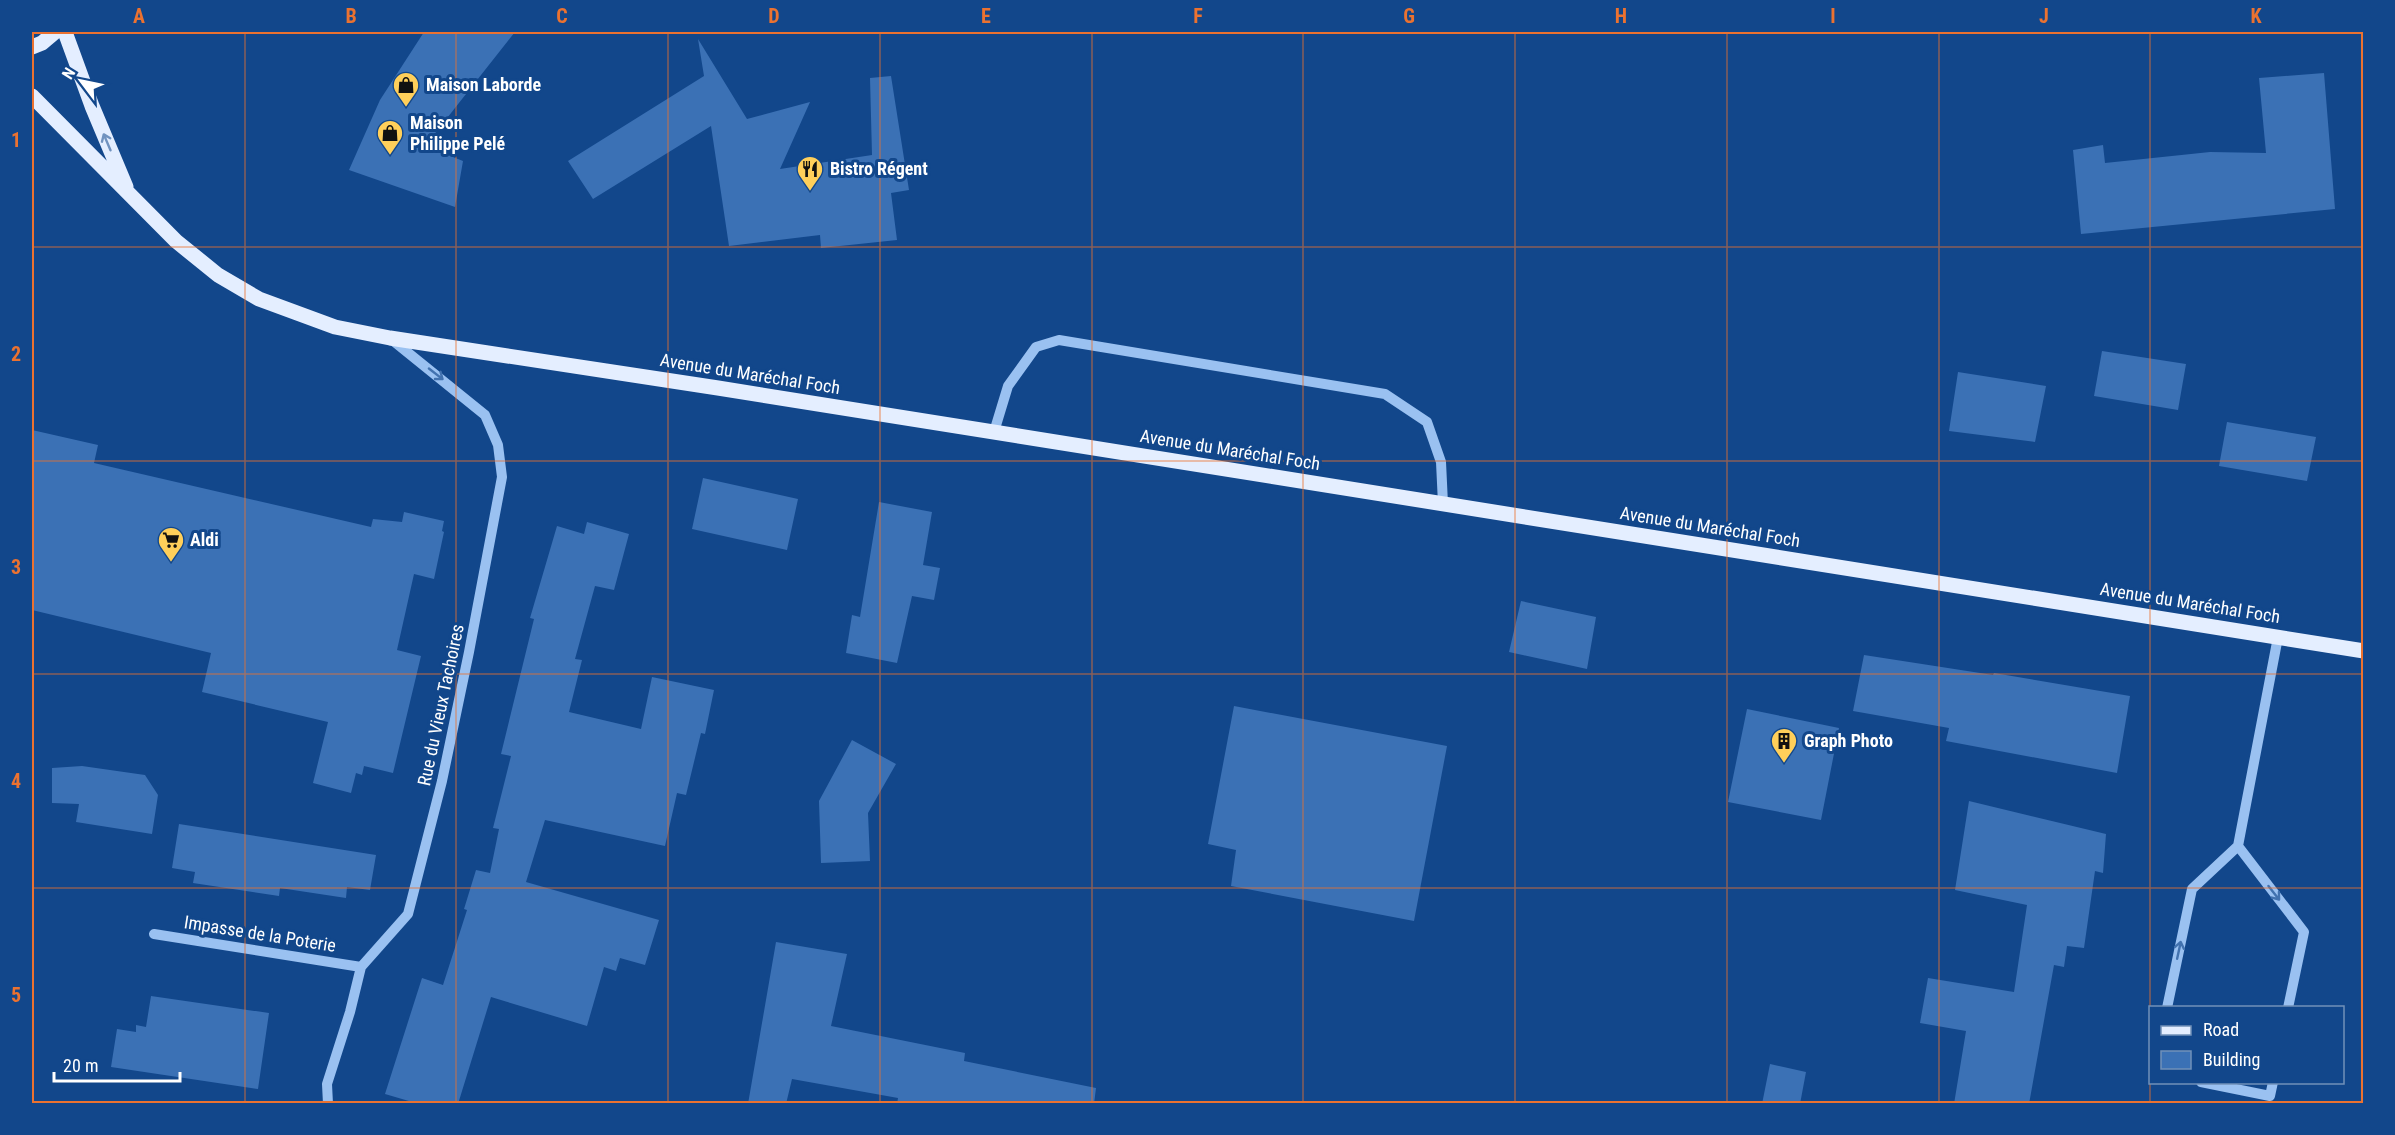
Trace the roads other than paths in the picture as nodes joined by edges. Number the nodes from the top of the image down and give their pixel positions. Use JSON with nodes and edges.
{"nodes":[{"id":1,"x":55,"y":32,"type":"edge"},
{"id":2,"x":65,"y":32,"type":"edge"},
{"id":3,"x":32,"y":47,"type":"edge"},
{"id":4,"x":32,"y":96,"type":"edge"},
{"id":5,"x":130,"y":196,"type":"junction"},
{"id":6,"x":390,"y":338,"type":"junction"},
{"id":7,"x":994,"y":432,"type":"junction"},
{"id":8,"x":1443,"y":504,"type":"junction"},
{"id":9,"x":2278,"y":637,"type":"junction"},
{"id":10,"x":2364,"y":651,"type":"edge"},
{"id":11,"x":2238,"y":846,"type":"junction"},
{"id":12,"x":154,"y":934,"type":"dead end"},
{"id":13,"x":361,"y":967,"type":"junction"},
{"id":14,"x":2168,"y":1006,"type":"edge"},
{"id":15,"x":2289,"y":1006,"type":"edge"},
{"id":16,"x":2206,"y":1084,"type":"edge"},
{"id":17,"x":2273,"y":1084,"type":"edge"},
{"id":18,"x":328,"y":1104,"type":"edge"}],
"edges":[{"from":1,"to":3,"type":"main road"},
{"from":5,"to":2,"type":"main road","name":"Avenue du Maréchal Foch","one_way":true},
{"from":4,"to":5,"type":"main road","name":"Avenue du Maréchal Foch"},
{"from":5,"to":6,"type":"main road","name":"Avenue du Maréchal Foch"},
{"from":6,"to":7,"type":"main road","name":"Avenue du Maréchal Foch"},
{"from":6,"to":13,"type":"street","name":"Rue du Vieux Tachoires","one_way":true},
{"from":7,"to":8,"type":"main road","name":"Avenue du Maréchal Foch"},
{"from":7,"to":8,"type":"street"},
{"from":8,"to":9,"type":"main road","name":"Avenue du Maréchal Foch"},
{"from":9,"to":10,"type":"main road","name":"Avenue du Maréchal Foch"},
{"from":9,"to":11,"type":"street"},
{"from":14,"to":11,"type":"street","one_way":true},
{"from":11,"to":15,"type":"street","one_way":true},
{"from":12,"to":13,"type":"street","name":"Impasse de la Poterie"},
{"from":13,"to":18,"type":"street","name":"Rue du Vieux Tachoires"},
{"from":16,"to":17,"type":"street"}]}
